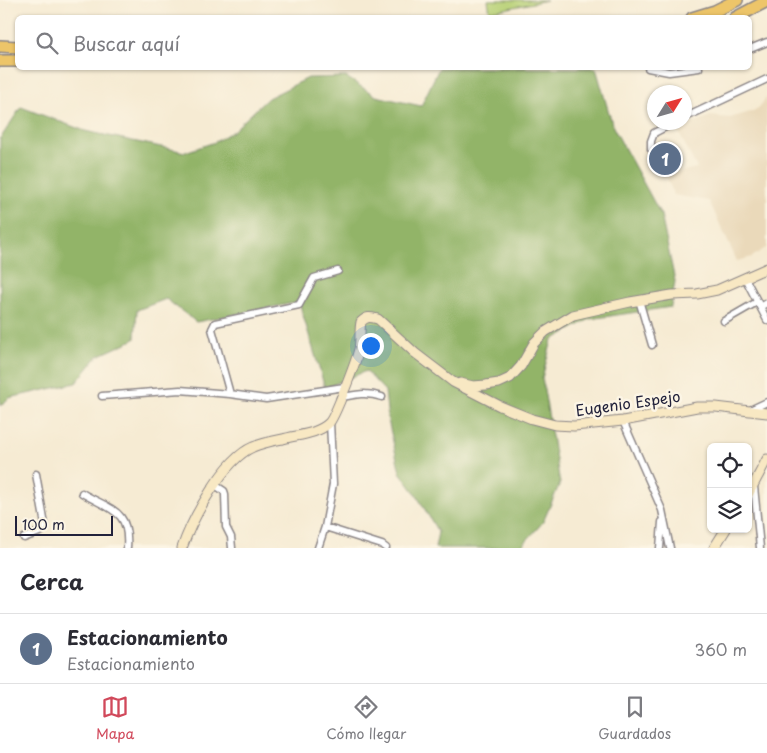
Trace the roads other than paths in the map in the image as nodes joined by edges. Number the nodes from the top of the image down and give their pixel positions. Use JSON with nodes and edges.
{"nodes":[{"id":1,"x":737,"y":0,"type":"edge"},
{"id":2,"x":767,"y":1,"type":"edge"},
{"id":3,"x":702,"y":15,"type":"edge"},
{"id":4,"x":741,"y":15,"type":"edge"},
{"id":5,"x":767,"y":42,"type":"edge"},
{"id":6,"x":0,"y":46,"type":"edge"},
{"id":7,"x":15,"y":47,"type":"edge"},
{"id":8,"x":752,"y":48,"type":"edge"},
{"id":9,"x":15,"y":61,"type":"edge"},
{"id":10,"x":0,"y":62,"type":"edge"},
{"id":11,"x":660,"y":70,"type":"edge"},
{"id":12,"x":684,"y":70,"type":"edge"},
{"id":13,"x":767,"y":79,"type":"edge"},
{"id":14,"x":692,"y":114,"type":"edge"},
{"id":15,"x":660,"y":130,"type":"edge"},
{"id":16,"x":651,"y":149,"type":"dead end"},
{"id":17,"x":767,"y":268,"type":"edge"},
{"id":18,"x":338,"y":271,"type":"dead end"},
{"id":19,"x":745,"y":278,"type":"junction"},
{"id":20,"x":638,"y":300,"type":"junction"},
{"id":21,"x":767,"y":303,"type":"edge"},
{"id":22,"x":758,"y":305,"type":"junction"},
{"id":23,"x":767,"y":320,"type":"edge"},
{"id":24,"x":724,"y":321,"type":"dead end"},
{"id":25,"x":652,"y":345,"type":"dead end"},
{"id":26,"x":453,"y":382,"type":"junction"},
{"id":27,"x":344,"y":387,"type":"junction"},
{"id":28,"x":230,"y":394,"type":"junction"},
{"id":29,"x":102,"y":396,"type":"dead end"},
{"id":30,"x":382,"y":397,"type":"dead end"},
{"id":31,"x":340,"y":398,"type":"junction"},
{"id":32,"x":767,"y":402,"type":"edge"},
{"id":33,"x":750,"y":410,"type":"junction"},
{"id":34,"x":767,"y":413,"type":"edge"},
{"id":35,"x":623,"y":421,"type":"junction"},
{"id":36,"x":330,"y":422,"type":"junction"},
{"id":37,"x":767,"y":459,"type":"edge"},
{"id":38,"x":36,"y":474,"type":"dead end"},
{"id":39,"x":215,"y":485,"type":"junction"},
{"id":40,"x":754,"y":486,"type":"junction"},
{"id":41,"x":752,"y":489,"type":"edge"},
{"id":42,"x":82,"y":493,"type":"dead end"},
{"id":43,"x":662,"y":510,"type":"junction"},
{"id":44,"x":325,"y":527,"type":"junction"},
{"id":45,"x":723,"y":533,"type":"edge"},
{"id":46,"x":24,"y":538,"type":"dead end"},
{"id":47,"x":127,"y":548,"type":"edge"},
{"id":48,"x":182,"y":548,"type":"edge"},
{"id":49,"x":232,"y":548,"type":"edge"},
{"id":50,"x":318,"y":548,"type":"edge"},
{"id":51,"x":386,"y":548,"type":"edge"},
{"id":52,"x":660,"y":548,"type":"edge"},
{"id":53,"x":670,"y":548,"type":"edge"},
{"id":54,"x":714,"y":548,"type":"edge"},
{"id":55,"x":760,"y":548,"type":"edge"}],
"edges":[{"from":1,"to":3,"type":"highway"},
{"from":2,"to":4,"type":"highway"},
{"from":5,"to":8,"type":"street"},
{"from":6,"to":7,"type":"highway"},
{"from":9,"to":10,"type":"highway"},
{"from":11,"to":12,"type":"street"},
{"from":13,"to":14,"type":"street"},
{"from":15,"to":16,"type":"street"},
{"from":17,"to":19,"type":"street"},
{"from":18,"to":28,"type":"street"},
{"from":19,"to":20,"type":"street"},
{"from":19,"to":22,"type":"street"},
{"from":20,"to":25,"type":"street"},
{"from":20,"to":26,"type":"street"},
{"from":21,"to":22,"type":"street"},
{"from":22,"to":23,"type":"street"},
{"from":22,"to":24,"type":"street"},
{"from":26,"to":27,"type":"street","name":"Eugenio Espejo"},
{"from":26,"to":35,"type":"street","name":"Eugenio Espejo"},
{"from":27,"to":28,"type":"street"},
{"from":27,"to":31,"type":"street","name":"Eugenio Espejo"},
{"from":28,"to":29,"type":"street"},
{"from":30,"to":31,"type":"street"},
{"from":31,"to":36,"type":"street","name":"Eugenio Espejo"},
{"from":32,"to":33,"type":"street"},
{"from":33,"to":34,"type":"street","name":"Eugenio Espejo"},
{"from":33,"to":35,"type":"street","name":"Eugenio Espejo"},
{"from":35,"to":43,"type":"street"},
{"from":36,"to":39,"type":"street"},
{"from":36,"to":44,"type":"street"},
{"from":37,"to":40,"type":"street"},
{"from":38,"to":46,"type":"street"},
{"from":39,"to":48,"type":"street"},
{"from":39,"to":49,"type":"street"},
{"from":40,"to":41,"type":"street"},
{"from":40,"to":55,"type":"street"},
{"from":42,"to":47,"type":"street"},
{"from":43,"to":52,"type":"street"},
{"from":43,"to":53,"type":"street"},
{"from":44,"to":50,"type":"street"},
{"from":44,"to":51,"type":"street"},
{"from":45,"to":54,"type":"street"}]}
